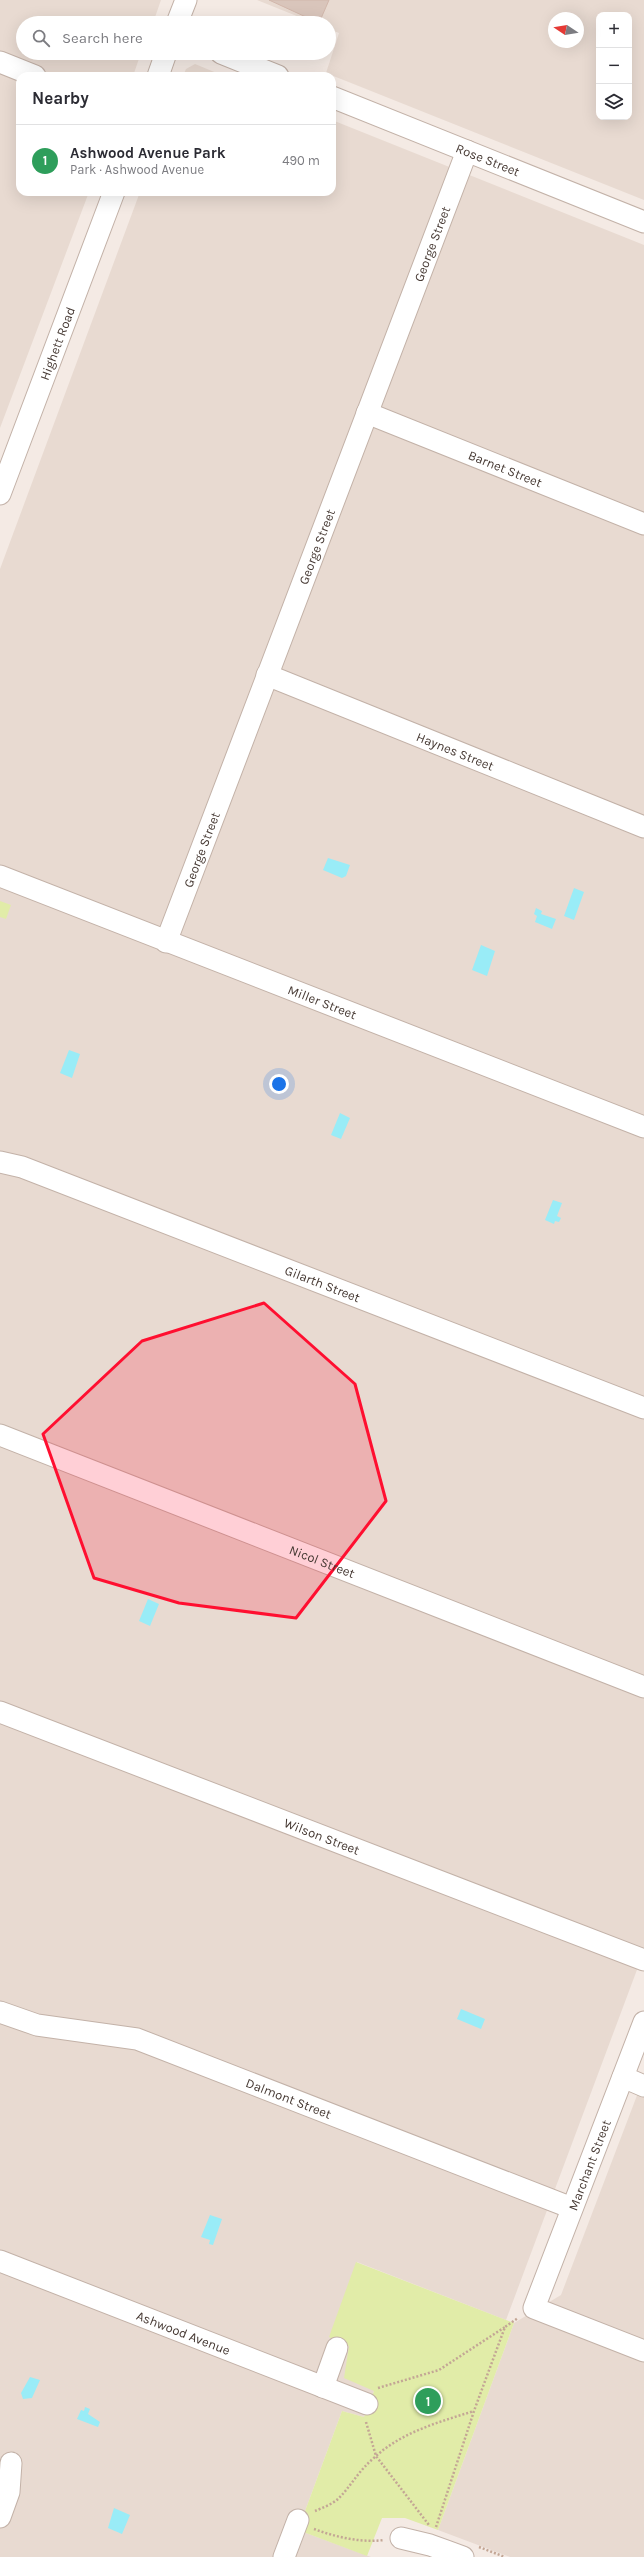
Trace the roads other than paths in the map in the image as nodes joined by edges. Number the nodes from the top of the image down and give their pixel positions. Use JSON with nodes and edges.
{"nodes":[{"id":1,"x":186,"y":0,"type":"edge"},
{"id":2,"x":180,"y":16,"type":"edge"},
{"id":3,"x":164,"y":60,"type":"edge"},
{"id":4,"x":238,"y":60,"type":"edge"},
{"id":5,"x":0,"y":62,"type":"edge"},
{"id":6,"x":25,"y":72,"type":"edge"},
{"id":7,"x":159,"y":72,"type":"edge"},
{"id":8,"x":268,"y":72,"type":"edge"},
{"id":9,"x":336,"y":99,"type":"edge"},
{"id":10,"x":467,"y":151,"type":"junction"},
{"id":11,"x":112,"y":196,"type":"edge"},
{"id":12,"x":644,"y":222,"type":"edge"},
{"id":13,"x":367,"y":413,"type":"junction"},
{"id":14,"x":2,"y":482,"type":"edge"},
{"id":15,"x":644,"y":524,"type":"edge"},
{"id":16,"x":268,"y":675,"type":"junction"},
{"id":17,"x":644,"y":827,"type":"edge"},
{"id":18,"x":0,"y":876,"type":"edge"},
{"id":19,"x":166,"y":942,"type":"junction"},
{"id":20,"x":644,"y":1127,"type":"edge"},
{"id":21,"x":0,"y":1162,"type":"edge"},
{"id":22,"x":644,"y":1408,"type":"edge"},
{"id":23,"x":0,"y":1435,"type":"edge"},
{"id":24,"x":644,"y":1686,"type":"edge"},
{"id":25,"x":0,"y":1712,"type":"edge"},
{"id":26,"x":644,"y":1960,"type":"edge"},
{"id":27,"x":0,"y":2012,"type":"edge"},
{"id":28,"x":644,"y":2022,"type":"edge"},
{"id":29,"x":623,"y":2077,"type":"junction"},
{"id":30,"x":644,"y":2086,"type":"edge"},
{"id":31,"x":572,"y":2208,"type":"junction"},
{"id":32,"x":0,"y":2261,"type":"edge"},
{"id":33,"x":337,"y":2348,"type":"dead end"},
{"id":34,"x":644,"y":2351,"type":"edge"},
{"id":35,"x":323,"y":2387,"type":"junction"},
{"id":36,"x":368,"y":2404,"type":"road end"},
{"id":37,"x":12,"y":2463,"type":"dead end"},
{"id":38,"x":0,"y":2517,"type":"edge"},
{"id":39,"x":298,"y":2520,"type":"road end"},
{"id":40,"x":401,"y":2538,"type":"road end"},
{"id":41,"x":284,"y":2557,"type":"edge"},
{"id":42,"x":463,"y":2557,"type":"edge"}],
"edges":[{"from":1,"to":2,"type":"street"},
{"from":3,"to":7,"type":"street"},
{"from":4,"to":8,"type":"street"},
{"from":5,"to":6,"type":"street"},
{"from":9,"to":10,"type":"street","name":"Rose Street"},
{"from":10,"to":12,"type":"street","name":"Rose Street"},
{"from":10,"to":13,"type":"street","name":"George Street"},
{"from":11,"to":14,"type":"street","name":"Highett Road"},
{"from":13,"to":15,"type":"street","name":"Barnet Street"},
{"from":13,"to":16,"type":"street","name":"George Street"},
{"from":16,"to":17,"type":"street","name":"Haynes Street"},
{"from":16,"to":19,"type":"street","name":"George Street"},
{"from":18,"to":19,"type":"street","name":"Miller Street"},
{"from":19,"to":20,"type":"street","name":"Miller Street"},
{"from":21,"to":22,"type":"street","name":"Gilarth Street"},
{"from":23,"to":24,"type":"street","name":"Nicol Street"},
{"from":25,"to":26,"type":"street","name":"Wilson Street"},
{"from":27,"to":31,"type":"street","name":"Dalmont Street"},
{"from":28,"to":29,"type":"street","name":"Marchant Street"},
{"from":29,"to":30,"type":"street"},
{"from":29,"to":31,"type":"street","name":"Marchant Street"},
{"from":31,"to":34,"type":"street","name":"Marchant Street"},
{"from":32,"to":35,"type":"street","name":"Ashwood Avenue"},
{"from":33,"to":35,"type":"street"},
{"from":35,"to":36,"type":"street","name":"Ashwood Avenue"},
{"from":37,"to":38,"type":"street"},
{"from":39,"to":41,"type":"street"},
{"from":40,"to":42,"type":"street"}]}
